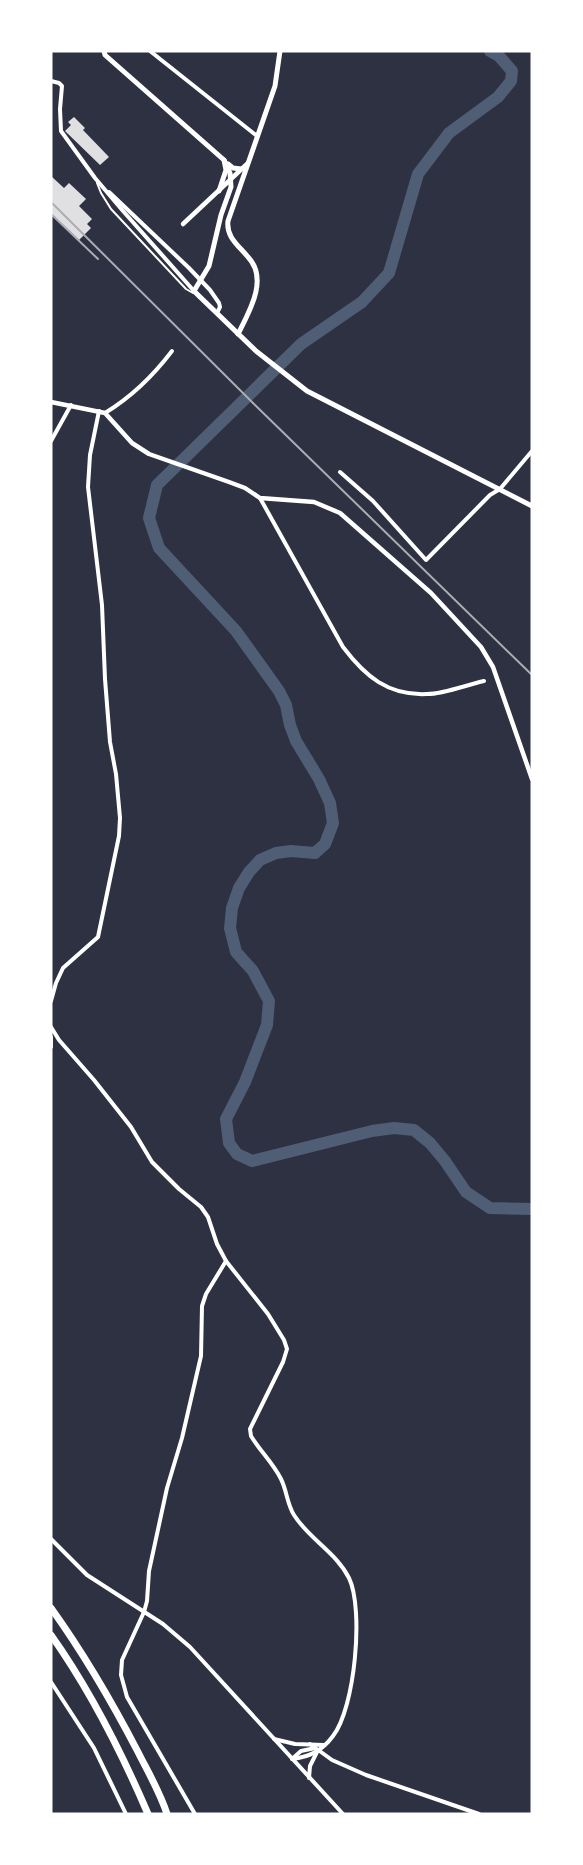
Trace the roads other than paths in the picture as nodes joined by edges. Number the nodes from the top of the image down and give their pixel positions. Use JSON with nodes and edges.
{"nodes":[{"id":1,"x":104,"y":51,"type":"edge"},
{"id":2,"x":150,"y":51,"type":"edge"},
{"id":3,"x":280,"y":51,"type":"edge"},
{"id":4,"x":52,"y":80,"type":"edge"},
{"id":5,"x":257,"y":136,"type":"junction"},
{"id":6,"x":224,"y":160,"type":"junction"},
{"id":7,"x":247,"y":164,"type":"junction"},
{"id":8,"x":241,"y":169,"type":"junction"},
{"id":9,"x":95,"y":178,"type":"junction"},
{"id":10,"x":231,"y":180,"type":"junction"},
{"id":11,"x":219,"y":191,"type":"junction"},
{"id":12,"x":182,"y":224,"type":"dead end"},
{"id":13,"x":199,"y":278,"type":"junction"},
{"id":14,"x":196,"y":293,"type":"junction"},
{"id":15,"x":217,"y":313,"type":"junction"},
{"id":16,"x":238,"y":334,"type":"junction"},
{"id":17,"x":172,"y":351,"type":"dead end"},
{"id":18,"x":51,"y":402,"type":"edge"},
{"id":19,"x":71,"y":405,"type":"junction"},
{"id":20,"x":99,"y":411,"type":"junction"},
{"id":21,"x":105,"y":413,"type":"junction"},
{"id":22,"x":51,"y":441,"type":"edge"},
{"id":23,"x":532,"y":451,"type":"edge"},
{"id":24,"x":340,"y":472,"type":"dead end"},
{"id":25,"x":500,"y":490,"type":"junction"},
{"id":26,"x":260,"y":498,"type":"junction"},
{"id":27,"x":532,"y":506,"type":"edge"},
{"id":28,"x":484,"y":681,"type":"dead end"},
{"id":29,"x":532,"y":778,"type":"edge"},
{"id":30,"x":51,"y":1001,"type":"edge"},
{"id":31,"x":51,"y":1027,"type":"edge"},
{"id":32,"x":51,"y":1037,"type":"edge"},
{"id":33,"x":51,"y":1047,"type":"edge"},
{"id":34,"x":226,"y":1260,"type":"junction"},
{"id":35,"x":51,"y":1539,"type":"edge"},
{"id":36,"x":51,"y":1608,"type":"edge"},
{"id":37,"x":144,"y":1612,"type":"junction"},
{"id":38,"x":51,"y":1635,"type":"edge"},
{"id":39,"x":51,"y":1682,"type":"edge"},
{"id":40,"x":272,"y":1738,"type":"junction"},
{"id":41,"x":310,"y":1744,"type":"junction"},
{"id":42,"x":325,"y":1745,"type":"junction"},
{"id":43,"x":317,"y":1751,"type":"junction"},
{"id":44,"x":325,"y":1756,"type":"junction"},
{"id":45,"x":292,"y":1759,"type":"junction"},
{"id":46,"x":310,"y":1778,"type":"junction"},
{"id":47,"x":126,"y":1814,"type":"edge"},
{"id":48,"x":148,"y":1814,"type":"edge"},
{"id":49,"x":167,"y":1814,"type":"edge"},
{"id":50,"x":196,"y":1814,"type":"edge"},
{"id":51,"x":342,"y":1814,"type":"edge"},
{"id":52,"x":479,"y":1814,"type":"edge"}],
"edges":[{"from":1,"to":6,"type":"main road"},
{"from":2,"to":5,"type":"street"},
{"from":3,"to":5,"type":"main road"},
{"from":4,"to":9,"type":"street"},
{"from":5,"to":7,"type":"main road"},
{"from":6,"to":8,"type":"main road"},
{"from":6,"to":10,"type":"main road"},
{"from":6,"to":11,"type":"main road"},
{"from":7,"to":8,"type":"street"},
{"from":7,"to":16,"type":"main road"},
{"from":8,"to":10,"type":"street"},
{"from":9,"to":13,"type":"street"},
{"from":9,"to":14,"type":"street"},
{"from":9,"to":14,"type":"lane"},
{"from":10,"to":11,"type":"street"},
{"from":10,"to":13,"type":"main road"},
{"from":11,"to":12,"type":"street"},
{"from":13,"to":14,"type":"main road"},
{"from":13,"to":15,"type":"street"},
{"from":14,"to":15,"type":"main road"},
{"from":15,"to":16,"type":"main road"},
{"from":16,"to":25,"type":"main road"},
{"from":17,"to":21,"type":"street"},
{"from":18,"to":19,"type":"street"},
{"from":19,"to":20,"type":"street"},
{"from":19,"to":22,"type":"street"},
{"from":20,"to":21,"type":"street"},
{"from":20,"to":30,"type":"street"},
{"from":21,"to":26,"type":"street"},
{"from":23,"to":25,"type":"street"},
{"from":24,"to":25,"type":"street"},
{"from":25,"to":27,"type":"main road"},
{"from":26,"to":28,"type":"street"},
{"from":26,"to":29,"type":"street"},
{"from":31,"to":34,"type":"street"},
{"from":32,"to":33,"type":"street"},
{"from":34,"to":37,"type":"street"},
{"from":34,"to":42,"type":"street"},
{"from":35,"to":37,"type":"street"},
{"from":36,"to":49,"type":"highway"},
{"from":37,"to":40,"type":"street"},
{"from":37,"to":50,"type":"street"},
{"from":38,"to":48,"type":"highway"},
{"from":39,"to":47,"type":"street"},
{"from":40,"to":41,"type":"street"},
{"from":40,"to":45,"type":"street"},
{"from":41,"to":42,"type":"street"},
{"from":41,"to":43,"type":"street"},
{"from":42,"to":43,"type":"street"},
{"from":42,"to":44,"type":"street"},
{"from":43,"to":44,"type":"street"},
{"from":43,"to":45,"type":"street"},
{"from":43,"to":46,"type":"street"},
{"from":44,"to":52,"type":"street"},
{"from":45,"to":46,"type":"street"},
{"from":46,"to":51,"type":"street"}]}
